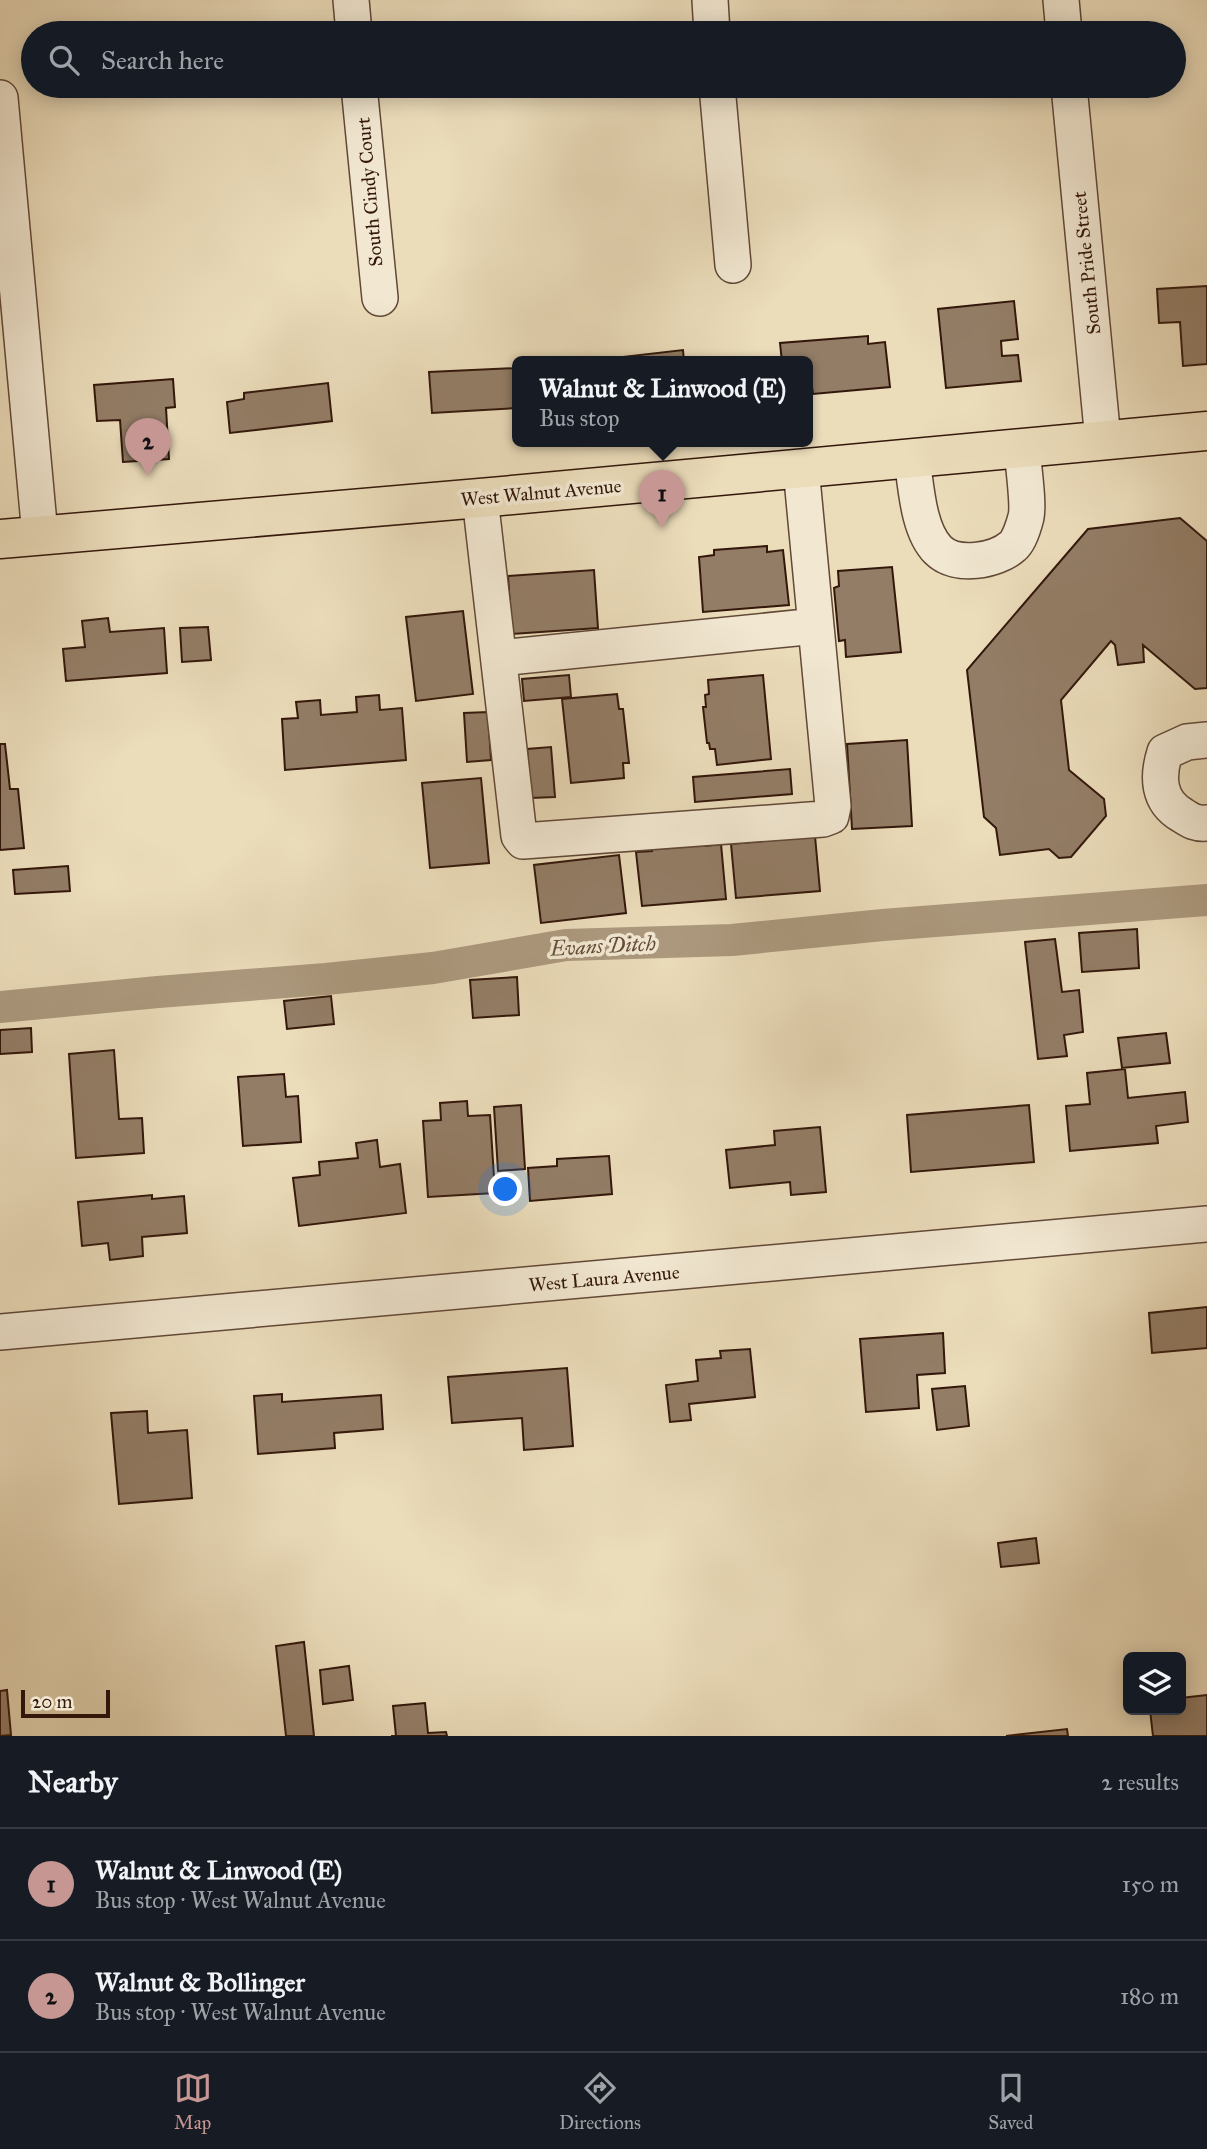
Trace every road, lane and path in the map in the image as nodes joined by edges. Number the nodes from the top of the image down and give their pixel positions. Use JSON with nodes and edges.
{"nodes":[{"id":1,"x":351,"y":0,"type":"edge"},
{"id":2,"x":709,"y":0,"type":"edge"},
{"id":3,"x":1061,"y":0,"type":"edge"},
{"id":4,"x":353,"y":21,"type":"edge"},
{"id":5,"x":711,"y":21,"type":"edge"},
{"id":6,"x":1063,"y":21,"type":"edge"},
{"id":7,"x":0,"y":98,"type":"edge"},
{"id":8,"x":360,"y":98,"type":"edge"},
{"id":9,"x":718,"y":98,"type":"edge"},
{"id":10,"x":1070,"y":98,"type":"edge"},
{"id":11,"x":733,"y":265,"type":"dead end"},
{"id":12,"x":380,"y":298,"type":"dead end"},
{"id":13,"x":1207,"y":431,"type":"edge"},
{"id":14,"x":1103,"y":440,"type":"junction"},
{"id":15,"x":1022,"y":448,"type":"junction"},
{"id":16,"x":912,"y":459,"type":"junction"},
{"id":17,"x":801,"y":468,"type":"junction"},
{"id":18,"x":480,"y":498,"type":"junction"},
{"id":19,"x":40,"y":535,"type":"junction"},
{"id":20,"x":0,"y":539,"type":"edge"},
{"id":21,"x":816,"y":626,"type":"junction"},
{"id":22,"x":500,"y":658,"type":"junction"},
{"id":23,"x":1207,"y":740,"type":"edge"},
{"id":24,"x":1207,"y":823,"type":"edge"},
{"id":25,"x":1207,"y":1224,"type":"edge"},
{"id":26,"x":0,"y":1332,"type":"edge"}],
"edges":[{"from":1,"to":4,"type":"street"},
{"from":2,"to":5,"type":"street"},
{"from":3,"to":6,"type":"street"},
{"from":7,"to":19,"type":"street"},
{"from":8,"to":12,"type":"street","name":"South Cindy Court"},
{"from":9,"to":11,"type":"street"},
{"from":10,"to":14,"type":"street","name":"South Pride Street"},
{"from":13,"to":14,"type":"main road","name":"West Walnut Avenue"},
{"from":14,"to":15,"type":"main road","name":"West Walnut Avenue"},
{"from":15,"to":16,"type":"main road","name":"West Walnut Avenue"},
{"from":15,"to":16,"type":"street"},
{"from":16,"to":17,"type":"main road","name":"West Walnut Avenue"},
{"from":17,"to":18,"type":"main road","name":"West Walnut Avenue"},
{"from":17,"to":21,"type":"street"},
{"from":18,"to":19,"type":"main road","name":"West Walnut Avenue"},
{"from":18,"to":22,"type":"street"},
{"from":19,"to":20,"type":"main road","name":"West Walnut Avenue"},
{"from":21,"to":22,"type":"street"},
{"from":21,"to":22,"type":"street"},
{"from":23,"to":24,"type":"street"},
{"from":25,"to":26,"type":"street","name":"West Laura Avenue"}]}
